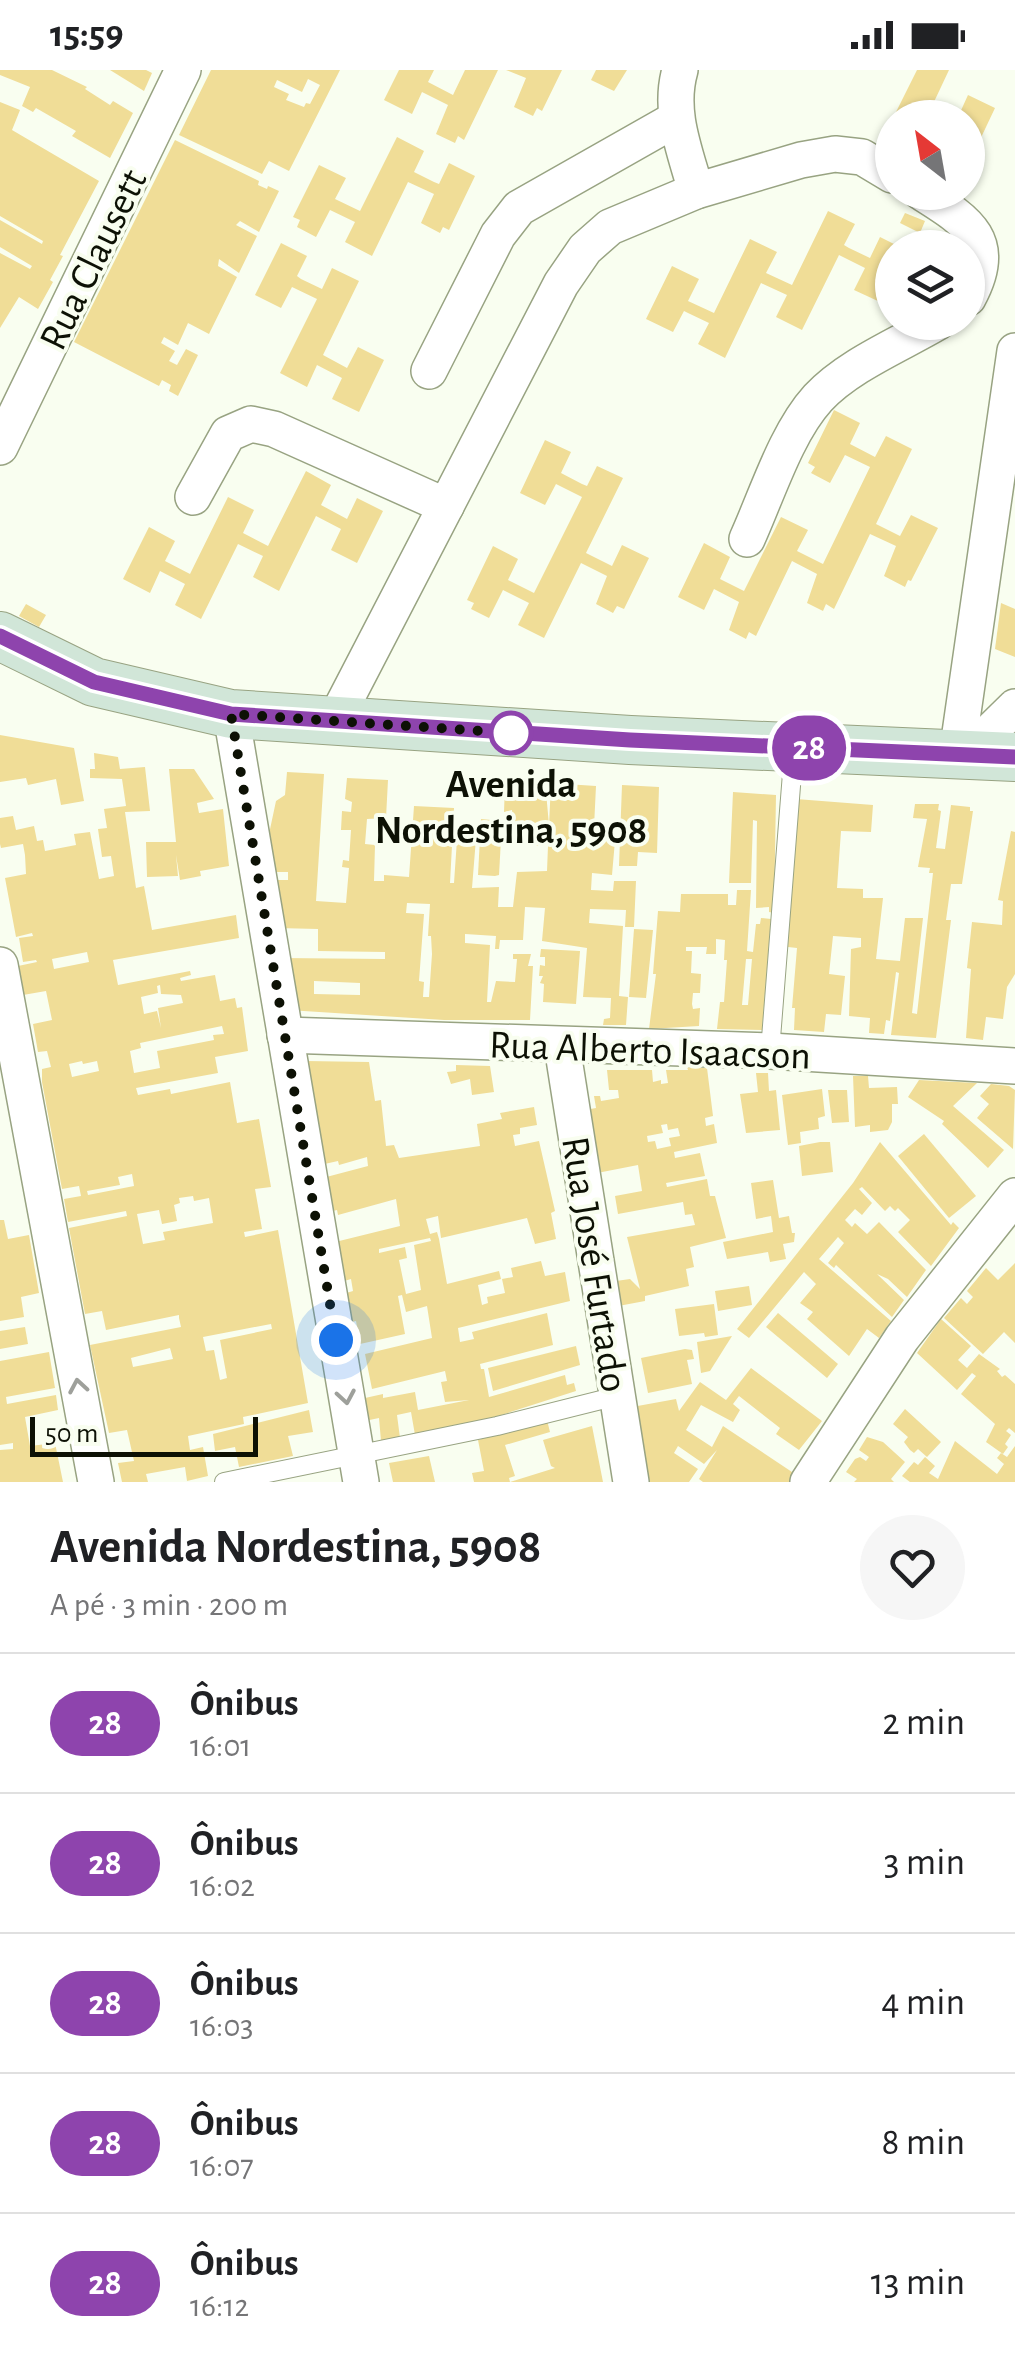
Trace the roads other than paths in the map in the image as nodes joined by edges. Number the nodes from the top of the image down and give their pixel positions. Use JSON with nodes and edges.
{"nodes":[{"id":1,"x":183,"y":70,"type":"edge"},
{"id":2,"x":680,"y":70,"type":"edge"},
{"id":3,"x":676,"y":119,"type":"junction"},
{"id":4,"x":875,"y":165,"type":"edge"},
{"id":5,"x":696,"y":192,"type":"junction"},
{"id":6,"x":951,"y":210,"type":"edge"},
{"id":7,"x":971,"y":230,"type":"edge"},
{"id":8,"x":907,"y":340,"type":"edge"},
{"id":9,"x":1015,"y":350,"type":"edge"},
{"id":10,"x":428,"y":371,"type":"dead end"},
{"id":11,"x":0,"y":447,"type":"edge"},
{"id":12,"x":193,"y":497,"type":"dead end"},
{"id":13,"x":446,"y":506,"type":"junction"},
{"id":14,"x":748,"y":539,"type":"dead end"},
{"id":15,"x":0,"y":636,"type":"edge"},
{"id":16,"x":1015,"y":707,"type":"edge"},
{"id":17,"x":231,"y":714,"type":"junction"},
{"id":18,"x":334,"y":722,"type":"junction"},
{"id":19,"x":794,"y":747,"type":"junction"},
{"id":20,"x":962,"y":754,"type":"junction"},
{"id":21,"x":1015,"y":757,"type":"edge"},
{"id":22,"x":0,"y":965,"type":"edge"},
{"id":23,"x":285,"y":1035,"type":"junction"},
{"id":24,"x":562,"y":1046,"type":"junction"},
{"id":25,"x":770,"y":1051,"type":"junction"},
{"id":26,"x":1015,"y":1066,"type":"edge"},
{"id":27,"x":1015,"y":1196,"type":"edge"},
{"id":28,"x":617,"y":1396,"type":"junction"},
{"id":29,"x":358,"y":1469,"type":"edge"},
{"id":30,"x":96,"y":1482,"type":"edge"},
{"id":31,"x":224,"y":1482,"type":"edge"},
{"id":32,"x":631,"y":1482,"type":"edge"},
{"id":33,"x":808,"y":1482,"type":"edge"}],
"edges":[{"from":1,"to":11,"type":"street","name":"Rua Clausett"},
{"from":2,"to":3,"type":"street"},
{"from":3,"to":5,"type":"street"},
{"from":3,"to":10,"type":"street"},
{"from":4,"to":5,"type":"street"},
{"from":5,"to":13,"type":"street"},
{"from":6,"to":7,"type":"street"},
{"from":8,"to":14,"type":"street"},
{"from":9,"to":20,"type":"street"},
{"from":12,"to":13,"type":"street"},
{"from":13,"to":18,"type":"street"},
{"from":15,"to":17,"type":"main road"},
{"from":16,"to":20,"type":"street"},
{"from":17,"to":18,"type":"main road"},
{"from":17,"to":23,"type":"street"},
{"from":18,"to":19,"type":"main road"},
{"from":19,"to":20,"type":"main road"},
{"from":19,"to":25,"type":"lane"},
{"from":20,"to":21,"type":"main road"},
{"from":30,"to":22,"type":"street","one_way":true},
{"from":23,"to":24,"type":"street","name":"Rua Alberto Isaacson"},
{"from":23,"to":29,"type":"street","one_way":true},
{"from":24,"to":25,"type":"street","name":"Rua Alberto Isaacson"},
{"from":24,"to":28,"type":"street","name":"Rua José Furtado"},
{"from":25,"to":26,"type":"street","name":"Rua Alberto Isaacson"},
{"from":27,"to":33,"type":"street"},
{"from":28,"to":29,"type":"lane"},
{"from":28,"to":32,"type":"street","name":"Rua José Furtado"},
{"from":29,"to":31,"type":"lane"}]}
